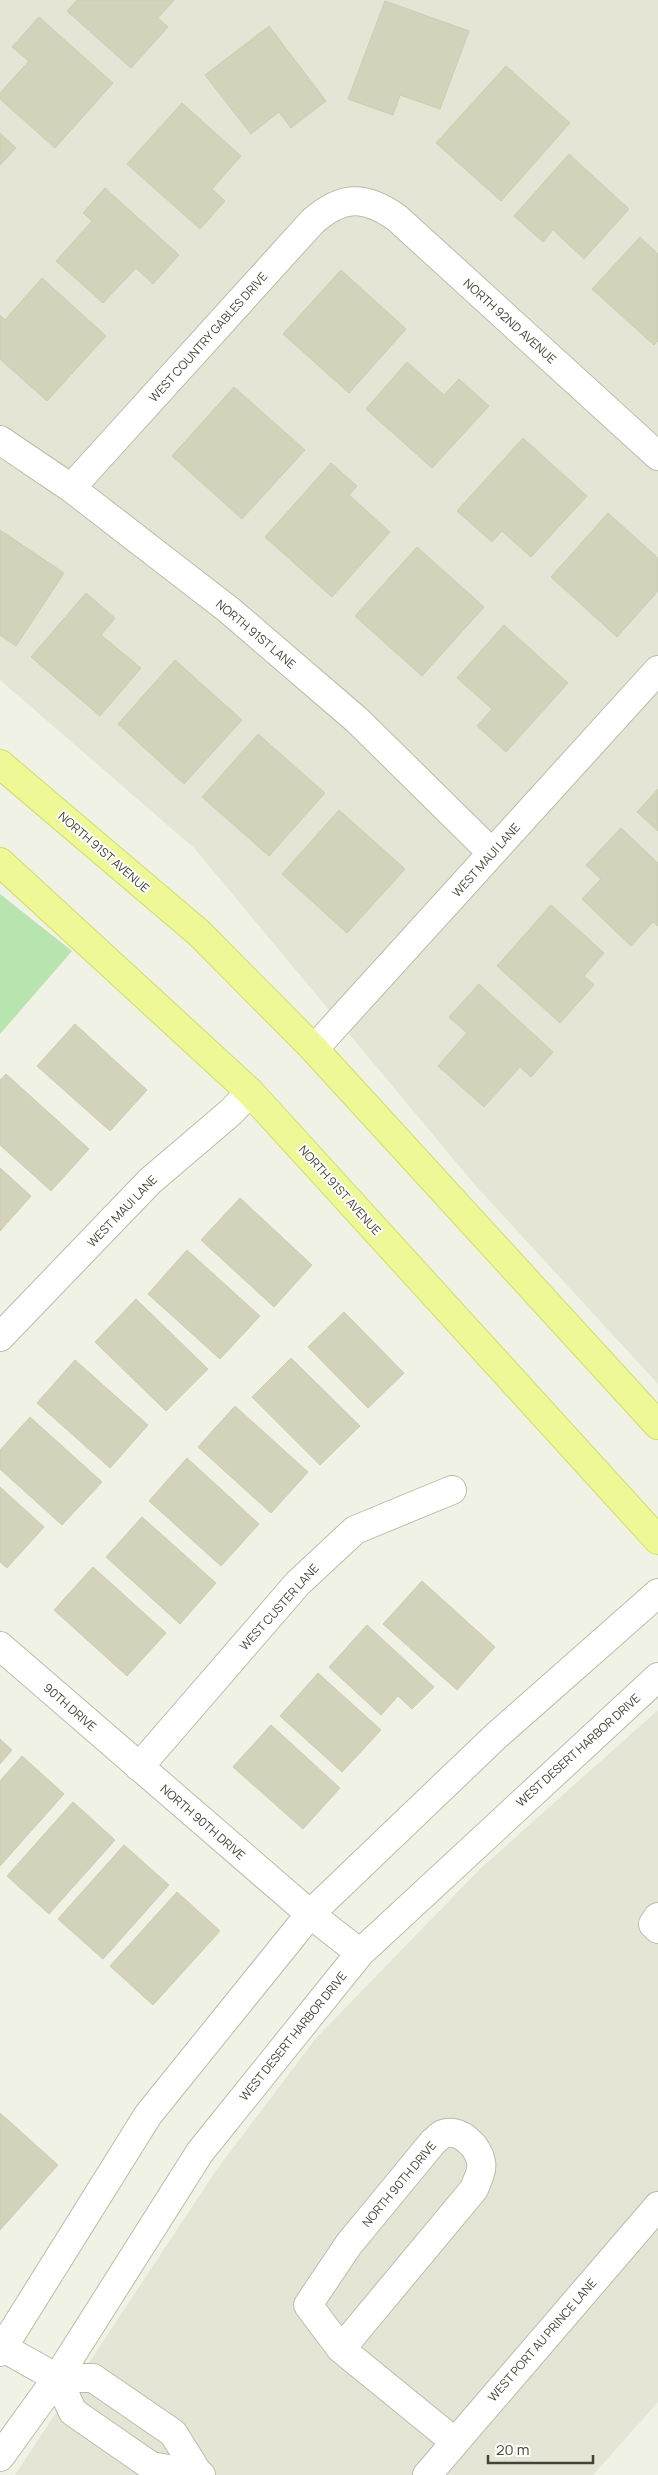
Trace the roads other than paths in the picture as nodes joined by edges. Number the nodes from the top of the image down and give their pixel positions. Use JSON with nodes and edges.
{"nodes":[{"id":1,"x":354,"y":200,"type":"joint"},
{"id":2,"x":0,"y":440,"type":"edge"},
{"id":3,"x":658,"y":456,"type":"edge"},
{"id":4,"x":71,"y":488,"type":"junction"},
{"id":5,"x":658,"y":670,"type":"edge"},
{"id":6,"x":0,"y":764,"type":"edge"},
{"id":7,"x":492,"y":854,"type":"junction"},
{"id":8,"x":0,"y":862,"type":"edge"},
{"id":9,"x":314,"y":1049,"type":"junction"},
{"id":10,"x":250,"y":1092,"type":"junction"},
{"id":11,"x":0,"y":1337,"type":"edge"},
{"id":12,"x":658,"y":1425,"type":"edge"},
{"id":13,"x":452,"y":1490,"type":"dead end"},
{"id":14,"x":658,"y":1540,"type":"edge"},
{"id":15,"x":658,"y":1593,"type":"edge"},
{"id":16,"x":0,"y":1646,"type":"edge"},
{"id":17,"x":658,"y":1677,"type":"edge"},
{"id":18,"x":139,"y":1767,"type":"junction"},
{"id":19,"x":310,"y":1914,"type":"junction"},
{"id":20,"x":360,"y":1953,"type":"junction"},
{"id":21,"x":658,"y":2206,"type":"edge"},
{"id":22,"x":1,"y":2349,"type":"edge"},
{"id":23,"x":341,"y":2350,"type":"junction"},
{"id":24,"x":57,"y":2378,"type":"junction"},
{"id":25,"x":454,"y":2442,"type":"junction"},
{"id":26,"x":0,"y":2457,"type":"edge"},
{"id":27,"x":200,"y":2474,"type":"edge"},
{"id":28,"x":427,"y":2475,"type":"edge"}],
"edges":[{"from":1,"to":3,"type":"street","name":"NORTH 92ND AVENUE"},
{"from":1,"to":4,"type":"street","name":"WEST COUNTRY GABLES DRIVE"},
{"from":2,"to":4,"type":"street","name":"NORTH 91ST LANE"},
{"from":4,"to":7,"type":"street","name":"NORTH 91ST LANE"},
{"from":5,"to":7,"type":"street","name":"WEST MAUI LANE"},
{"from":6,"to":9,"type":"main road","name":"NORTH 91ST AVENUE"},
{"from":7,"to":9,"type":"street","name":"WEST MAUI LANE"},
{"from":8,"to":10,"type":"main road","name":"NORTH 91ST AVENUE"},
{"from":9,"to":12,"type":"main road","name":"NORTH 91ST AVENUE"},
{"from":10,"to":11,"type":"street","name":"WEST MAUI LANE"},
{"from":10,"to":14,"type":"main road","name":"NORTH 91ST AVENUE"},
{"from":13,"to":18,"type":"street","name":"WEST CUSTER LANE"},
{"from":15,"to":19,"type":"street"},
{"from":16,"to":18,"type":"street","name":"90TH DRIVE"},
{"from":17,"to":20,"type":"street","name":"WEST DESERT HARBOR DRIVE"},
{"from":18,"to":19,"type":"street","name":"NORTH 90TH DRIVE"},
{"from":19,"to":20,"type":"street","name":"NORTH 90TH DRIVE"},
{"from":19,"to":22,"type":"street"},
{"from":20,"to":24,"type":"street","name":"WEST DESERT HARBOR DRIVE"},
{"from":21,"to":25,"type":"street","name":"WEST PORT AU PRINCE LANE"},
{"from":22,"to":24,"type":"street"},
{"from":23,"to":23,"type":"street","name":"NORTH 90TH DRIVE"},
{"from":23,"to":25,"type":"street","name":"NORTH 90TH DRIVE"},
{"from":24,"to":26,"type":"street","name":"WEST DESERT HARBOR DRIVE"},
{"from":24,"to":27,"type":"street"},
{"from":24,"to":27,"type":"street"},
{"from":25,"to":28,"type":"street","name":"WEST PORT AU PRINCE LANE"}]}
